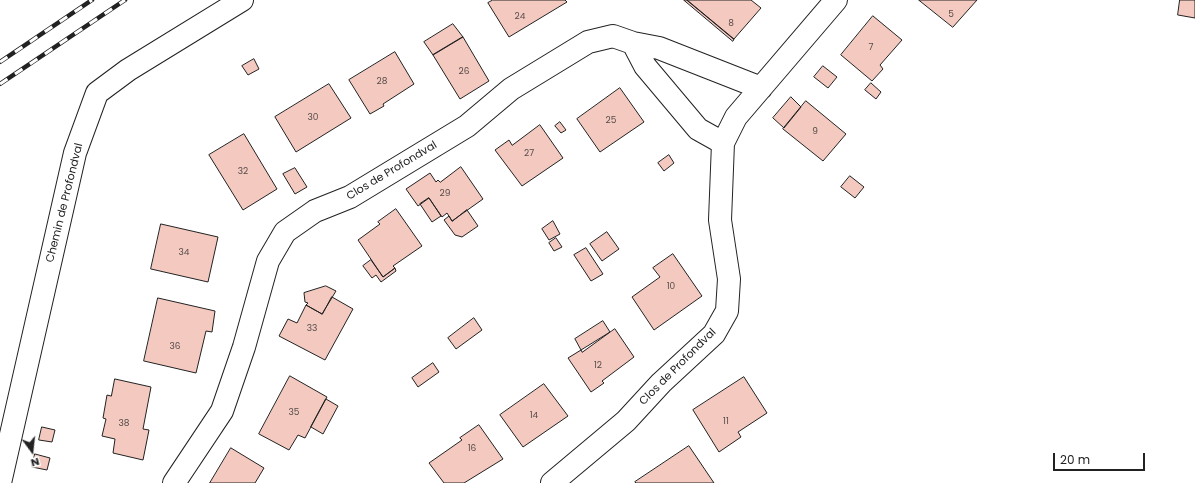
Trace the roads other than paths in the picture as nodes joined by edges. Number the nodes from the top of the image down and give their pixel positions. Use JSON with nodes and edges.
{"nodes":[{"id":1,"x":242,"y":0,"type":"edge"},
{"id":2,"x":836,"y":0,"type":"edge"},
{"id":3,"x":633,"y":43,"type":"junction"},
{"id":4,"x":761,"y":88,"type":"junction"},
{"id":5,"x":723,"y":143,"type":"junction"},
{"id":6,"x":0,"y":483,"type":"edge"},
{"id":7,"x":174,"y":483,"type":"edge"},
{"id":8,"x":552,"y":483,"type":"edge"}],
"edges":[{"from":1,"to":6,"type":"street","name":"Chemin de Profondval"},
{"from":2,"to":4,"type":"street","name":"Clos de Profondval"},
{"from":3,"to":4,"type":"street","name":"Clos de Profondval"},
{"from":3,"to":5,"type":"street"},
{"from":3,"to":7,"type":"street","name":"Clos de Profondval"},
{"from":4,"to":5,"type":"street","name":"Clos de Profondval"},
{"from":5,"to":8,"type":"street","name":"Clos de Profondval"}]}
